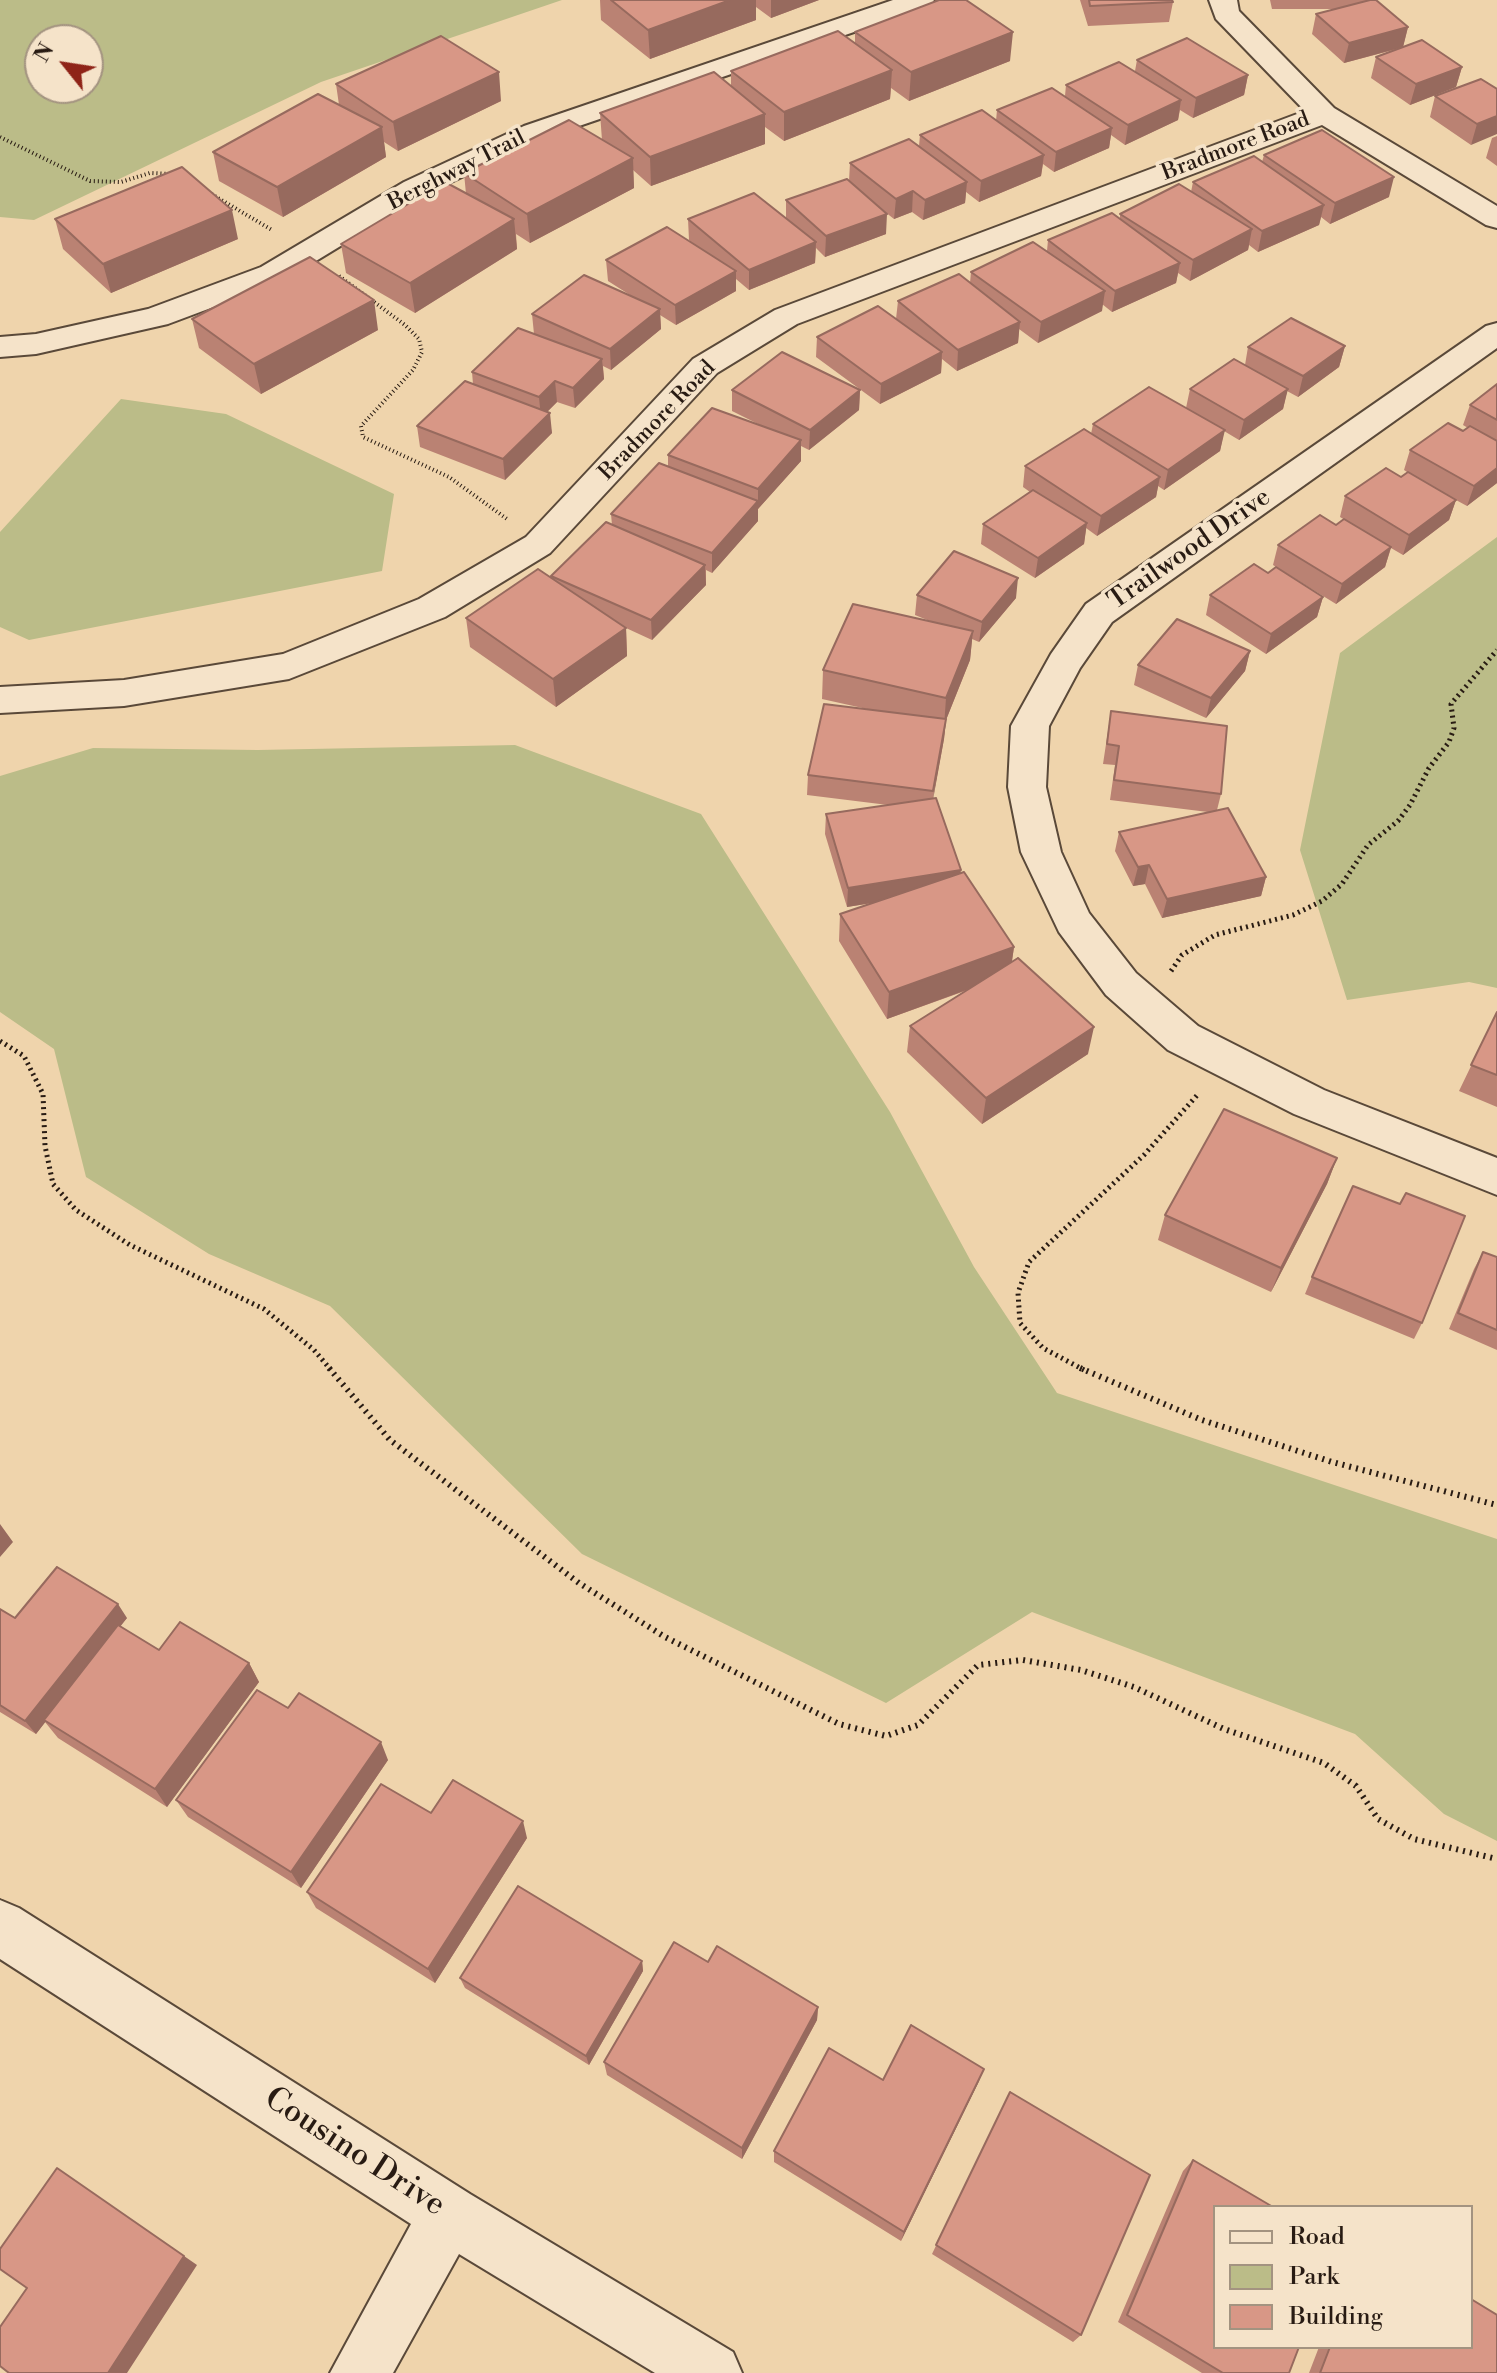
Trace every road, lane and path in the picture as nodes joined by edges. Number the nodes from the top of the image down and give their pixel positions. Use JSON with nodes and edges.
{"nodes":[{"id":1,"x":920,"y":0,"type":"edge"},
{"id":2,"x":1223,"y":0,"type":"edge"},
{"id":3,"x":1324,"y":114,"type":"junction"},
{"id":4,"x":0,"y":137,"type":"edge"},
{"id":5,"x":180,"y":176,"type":"edge"},
{"id":6,"x":197,"y":186,"type":"edge"},
{"id":7,"x":1497,"y":219,"type":"edge"},
{"id":8,"x":306,"y":254,"type":"junction"},
{"id":9,"x":1497,"y":333,"type":"edge"},
{"id":10,"x":0,"y":347,"type":"edge"},
{"id":11,"x":548,"y":535,"type":"junction"},
{"id":12,"x":1497,"y":650,"type":"edge"},
{"id":13,"x":0,"y":700,"type":"edge"},
{"id":14,"x":1183,"y":1038,"type":"junction"},
{"id":15,"x":0,"y":1041,"type":"edge"},
{"id":16,"x":1497,"y":1177,"type":"edge"},
{"id":17,"x":1497,"y":1505,"type":"edge"},
{"id":18,"x":1497,"y":1859,"type":"edge"},
{"id":19,"x":0,"y":1927,"type":"edge"},
{"id":20,"x":449,"y":2215,"type":"junction"},
{"id":21,"x":360,"y":2373,"type":"edge"},
{"id":22,"x":712,"y":2373,"type":"edge"}],
"edges":[{"from":1,"to":8,"type":"street","name":"Berghway Trail"},
{"from":2,"to":3,"type":"street"},
{"from":3,"to":7,"type":"street"},
{"from":3,"to":11,"type":"street","name":"Bradmore Road"},
{"from":4,"to":5,"type":"path"},
{"from":6,"to":8,"type":"path"},
{"from":8,"to":10,"type":"street","name":"Berghway Trail"},
{"from":8,"to":11,"type":"path"},
{"from":9,"to":14,"type":"street","name":"Trailwood Drive"},
{"from":11,"to":13,"type":"street","name":"Bradmore Road"},
{"from":12,"to":14,"type":"path"},
{"from":14,"to":16,"type":"street","name":"Trailwood Drive"},
{"from":14,"to":17,"type":"path"},
{"from":15,"to":18,"type":"path"},
{"from":19,"to":20,"type":"street","name":"Cousino Drive"},
{"from":20,"to":21,"type":"street"},
{"from":20,"to":22,"type":"street","name":"Cousino Drive"}]}
